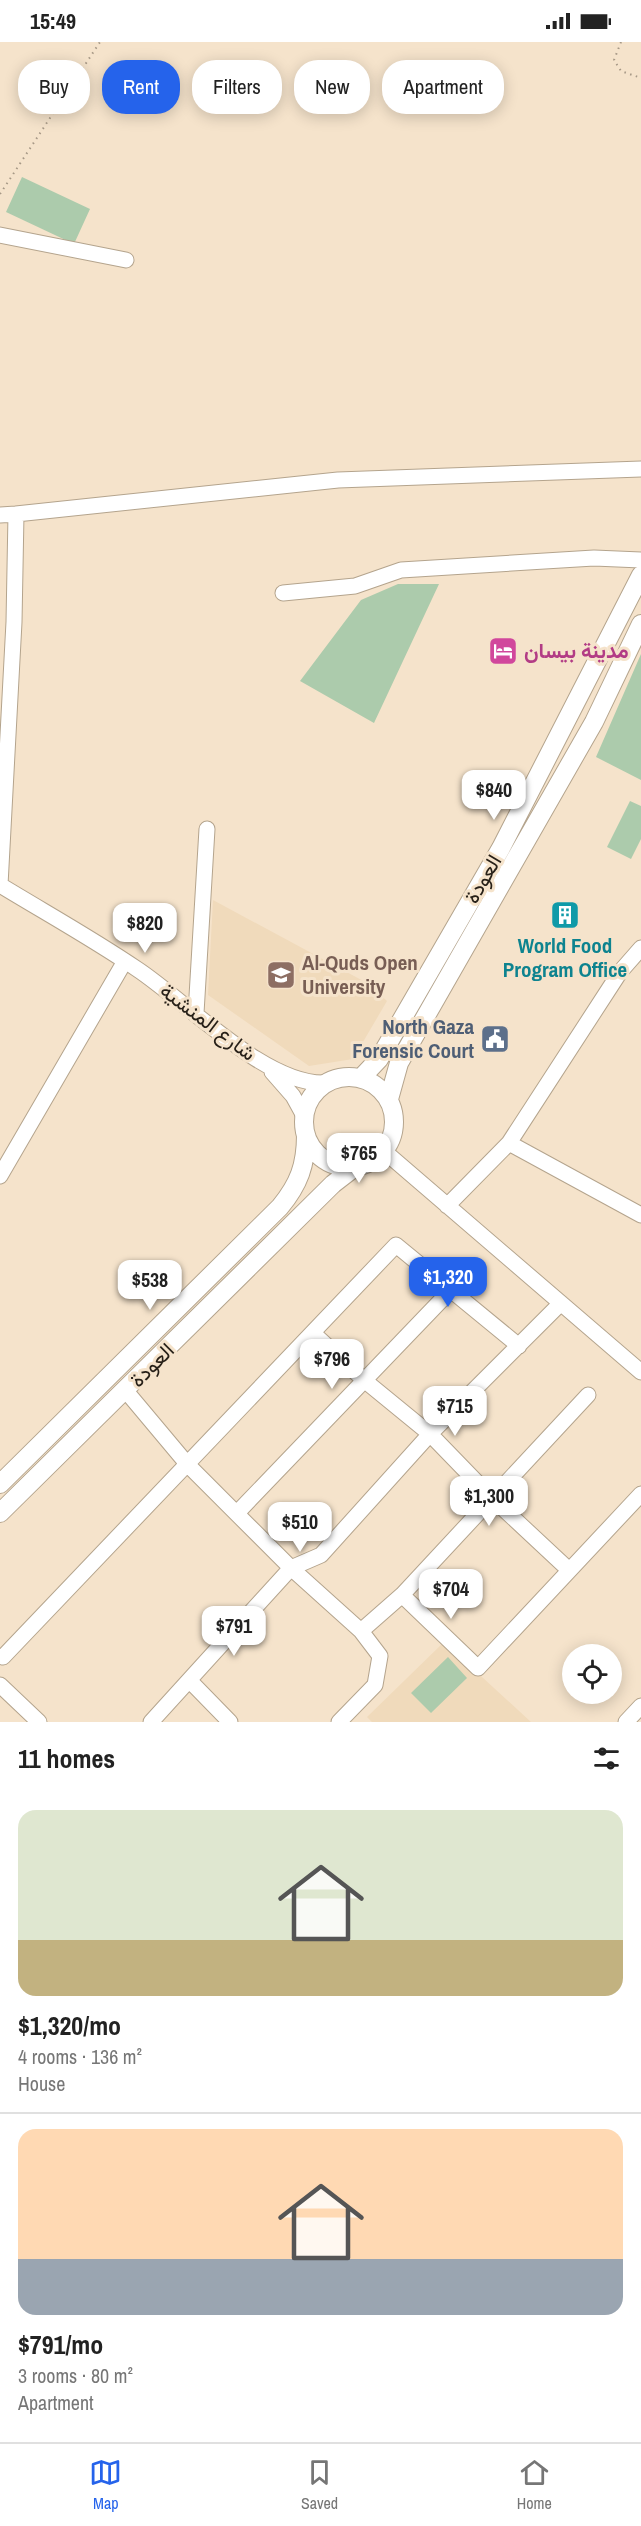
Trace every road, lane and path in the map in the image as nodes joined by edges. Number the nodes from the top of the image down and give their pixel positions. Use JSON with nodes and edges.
{"nodes":[{"id":1,"x":100,"y":42,"type":"edge"},
{"id":2,"x":621,"y":42,"type":"edge"},
{"id":3,"x":641,"y":78,"type":"edge"},
{"id":4,"x":0,"y":194,"type":"edge"},
{"id":5,"x":0,"y":235,"type":"edge"},
{"id":6,"x":126,"y":260,"type":"dead end"},
{"id":7,"x":641,"y":469,"type":"edge"},
{"id":8,"x":16,"y":514,"type":"junction"},
{"id":9,"x":0,"y":515,"type":"edge"},
{"id":10,"x":641,"y":560,"type":"edge"},
{"id":11,"x":641,"y":575,"type":"edge"},
{"id":12,"x":283,"y":593,"type":"dead end"},
{"id":13,"x":641,"y":624,"type":"edge"},
{"id":14,"x":207,"y":829,"type":"dead end"},
{"id":15,"x":0,"y":885,"type":"edge"},
{"id":16,"x":641,"y":948,"type":"edge"},
{"id":17,"x":125,"y":961,"type":"junction"},
{"id":18,"x":196,"y":1013,"type":"junction"},
{"id":19,"x":264,"y":1064,"type":"junction"},
{"id":20,"x":361,"y":1078,"type":"junction"},
{"id":21,"x":326,"y":1083,"type":"junction"},
{"id":22,"x":389,"y":1099,"type":"junction"},
{"id":23,"x":304,"y":1116,"type":"junction"},
{"id":24,"x":306,"y":1135,"type":"junction"},
{"id":25,"x":509,"y":1143,"type":"junction"},
{"id":26,"x":384,"y":1150,"type":"junction"},
{"id":27,"x":355,"y":1167,"type":"junction"},
{"id":28,"x":0,"y":1176,"type":"edge"},
{"id":29,"x":447,"y":1206,"type":"junction"},
{"id":30,"x":641,"y":1215,"type":"edge"},
{"id":31,"x":451,"y":1290,"type":"junction"},
{"id":32,"x":561,"y":1303,"type":"junction"},
{"id":33,"x":314,"y":1334,"type":"junction"},
{"id":34,"x":519,"y":1346,"type":"junction"},
{"id":35,"x":641,"y":1372,"type":"edge"},
{"id":36,"x":364,"y":1380,"type":"junction"},
{"id":37,"x":126,"y":1391,"type":"junction"},
{"id":38,"x":588,"y":1395,"type":"dead end"},
{"id":39,"x":430,"y":1434,"type":"junction"},
{"id":40,"x":188,"y":1465,"type":"junction"},
{"id":41,"x":1,"y":1481,"type":"edge"},
{"id":42,"x":641,"y":1494,"type":"edge"},
{"id":43,"x":493,"y":1499,"type":"junction"},
{"id":44,"x":0,"y":1513,"type":"edge"},
{"id":45,"x":237,"y":1513,"type":"junction"},
{"id":46,"x":291,"y":1568,"type":"junction"},
{"id":47,"x":569,"y":1570,"type":"junction"},
{"id":48,"x":402,"y":1595,"type":"junction"},
{"id":49,"x":361,"y":1631,"type":"junction"},
{"id":50,"x":1,"y":1657,"type":"edge"},
{"id":51,"x":190,"y":1681,"type":"junction"},
{"id":52,"x":0,"y":1685,"type":"edge"},
{"id":53,"x":641,"y":1706,"type":"edge"},
{"id":54,"x":39,"y":1722,"type":"edge"},
{"id":55,"x":151,"y":1722,"type":"edge"},
{"id":56,"x":230,"y":1722,"type":"edge"},
{"id":57,"x":339,"y":1722,"type":"edge"},
{"id":58,"x":626,"y":1722,"type":"edge"}],
"edges":[{"from":1,"to":4,"type":"path"},
{"from":2,"to":3,"type":"path"},
{"from":5,"to":6,"type":"street"},
{"from":7,"to":8,"type":"street"},
{"from":8,"to":9,"type":"street"},
{"from":8,"to":15,"type":"street"},
{"from":10,"to":12,"type":"street"},
{"from":11,"to":20,"type":"main road","name":"العودة"},
{"from":13,"to":22,"type":"main road","name":"العودة"},
{"from":14,"to":18,"type":"street"},
{"from":15,"to":17,"type":"street","name":"شارع المنشية"},
{"from":16,"to":25,"type":"street"},
{"from":17,"to":18,"type":"street","name":"شارع المنشية"},
{"from":17,"to":28,"type":"street"},
{"from":18,"to":19,"type":"street","name":"شارع المنشية"},
{"from":19,"to":21,"type":"street","name":"شارع المنشية"},
{"from":19,"to":23,"type":"street","name":"شارع المنشية"},
{"from":20,"to":21,"type":"main road"},
{"from":20,"to":22,"type":"main road"},
{"from":21,"to":23,"type":"main road"},
{"from":22,"to":26,"type":"main road"},
{"from":23,"to":24,"type":"main road"},
{"from":24,"to":27,"type":"main road"},
{"from":24,"to":41,"type":"main road","name":"العودة"},
{"from":25,"to":29,"type":"street"},
{"from":25,"to":30,"type":"street"},
{"from":26,"to":27,"type":"main road"},
{"from":26,"to":29,"type":"street"},
{"from":27,"to":37,"type":"main road","name":"العودة"},
{"from":29,"to":32,"type":"street"},
{"from":31,"to":33,"type":"street"},
{"from":31,"to":34,"type":"street"},
{"from":31,"to":36,"type":"street"},
{"from":32,"to":34,"type":"street"},
{"from":32,"to":35,"type":"street"},
{"from":33,"to":36,"type":"street"},
{"from":33,"to":40,"type":"street"},
{"from":34,"to":39,"type":"street"},
{"from":36,"to":39,"type":"street"},
{"from":36,"to":45,"type":"street"},
{"from":37,"to":40,"type":"street"},
{"from":37,"to":44,"type":"main road","name":"العودة"},
{"from":38,"to":43,"type":"street"},
{"from":39,"to":43,"type":"street"},
{"from":39,"to":46,"type":"street"},
{"from":40,"to":45,"type":"street"},
{"from":40,"to":50,"type":"street"},
{"from":42,"to":47,"type":"street"},
{"from":43,"to":47,"type":"street"},
{"from":43,"to":48,"type":"street"},
{"from":45,"to":46,"type":"street"},
{"from":46,"to":49,"type":"street"},
{"from":46,"to":51,"type":"street"},
{"from":47,"to":48,"type":"street"},
{"from":48,"to":49,"type":"street"},
{"from":49,"to":57,"type":"street"},
{"from":51,"to":55,"type":"street"},
{"from":51,"to":56,"type":"street"},
{"from":52,"to":54,"type":"street"},
{"from":53,"to":58,"type":"street"}]}
